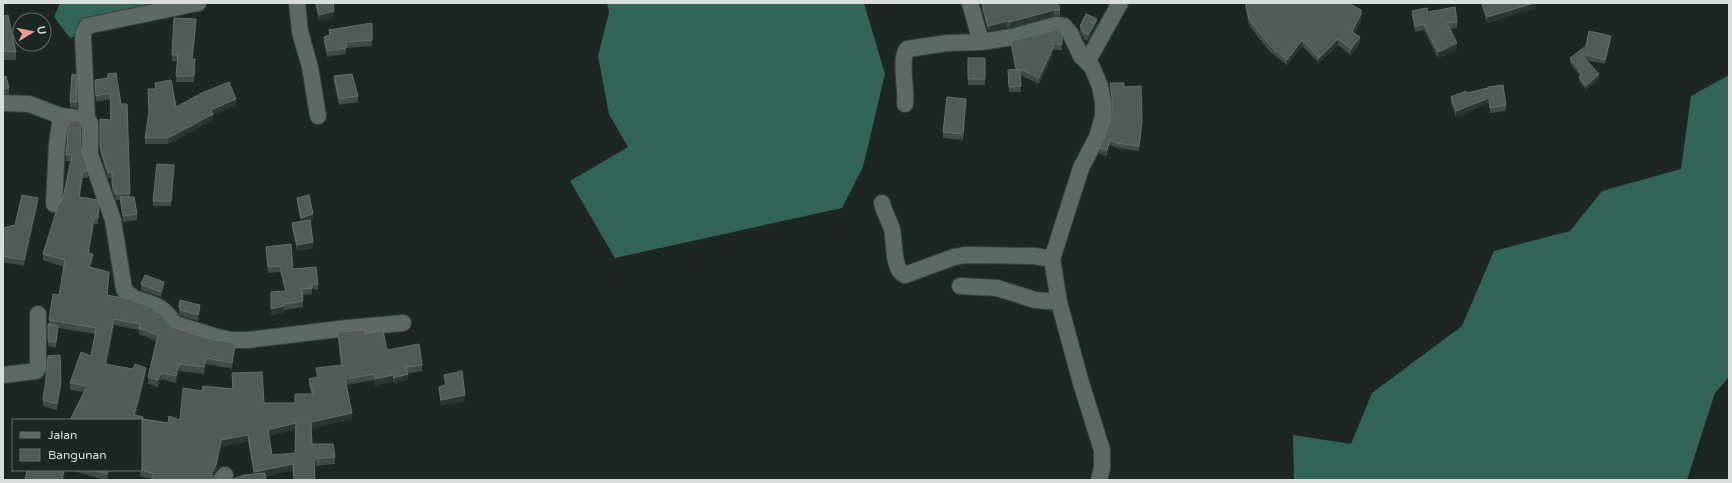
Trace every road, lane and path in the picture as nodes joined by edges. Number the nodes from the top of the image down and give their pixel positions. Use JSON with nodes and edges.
{"nodes":[{"id":1,"x":198,"y":3,"type":"edge"},
{"id":2,"x":297,"y":3,"type":"edge"},
{"id":3,"x":970,"y":3,"type":"edge"},
{"id":4,"x":1120,"y":3,"type":"edge"},
{"id":5,"x":981,"y":42,"type":"junction"},
{"id":6,"x":1087,"y":62,"type":"junction"},
{"id":7,"x":3,"y":103,"type":"edge"},
{"id":8,"x":905,"y":104,"type":"dead end"},
{"id":9,"x":62,"y":116,"type":"junction"},
{"id":10,"x":318,"y":116,"type":"dead end"},
{"id":11,"x":87,"y":119,"type":"junction"},
{"id":12,"x":882,"y":203,"type":"dead end"},
{"id":13,"x":54,"y":204,"type":"dead end"},
{"id":14,"x":1052,"y":259,"type":"junction"},
{"id":15,"x":960,"y":286,"type":"dead end"},
{"id":16,"x":1060,"y":302,"type":"junction"},
{"id":17,"x":38,"y":314,"type":"dead end"},
{"id":18,"x":403,"y":323,"type":"dead end"},
{"id":19,"x":3,"y":375,"type":"edge"},
{"id":20,"x":1099,"y":480,"type":"edge"}],
"edges":[{"from":1,"to":11,"type":"street"},
{"from":2,"to":10,"type":"street"},
{"from":3,"to":5,"type":"street"},
{"from":4,"to":6,"type":"street"},
{"from":5,"to":6,"type":"street"},
{"from":5,"to":8,"type":"street"},
{"from":6,"to":14,"type":"street"},
{"from":7,"to":9,"type":"street"},
{"from":9,"to":11,"type":"street"},
{"from":9,"to":13,"type":"street"},
{"from":11,"to":18,"type":"street"},
{"from":12,"to":14,"type":"street"},
{"from":14,"to":16,"type":"street"},
{"from":15,"to":16,"type":"street"},
{"from":16,"to":20,"type":"street"},
{"from":17,"to":19,"type":"street"}]}
